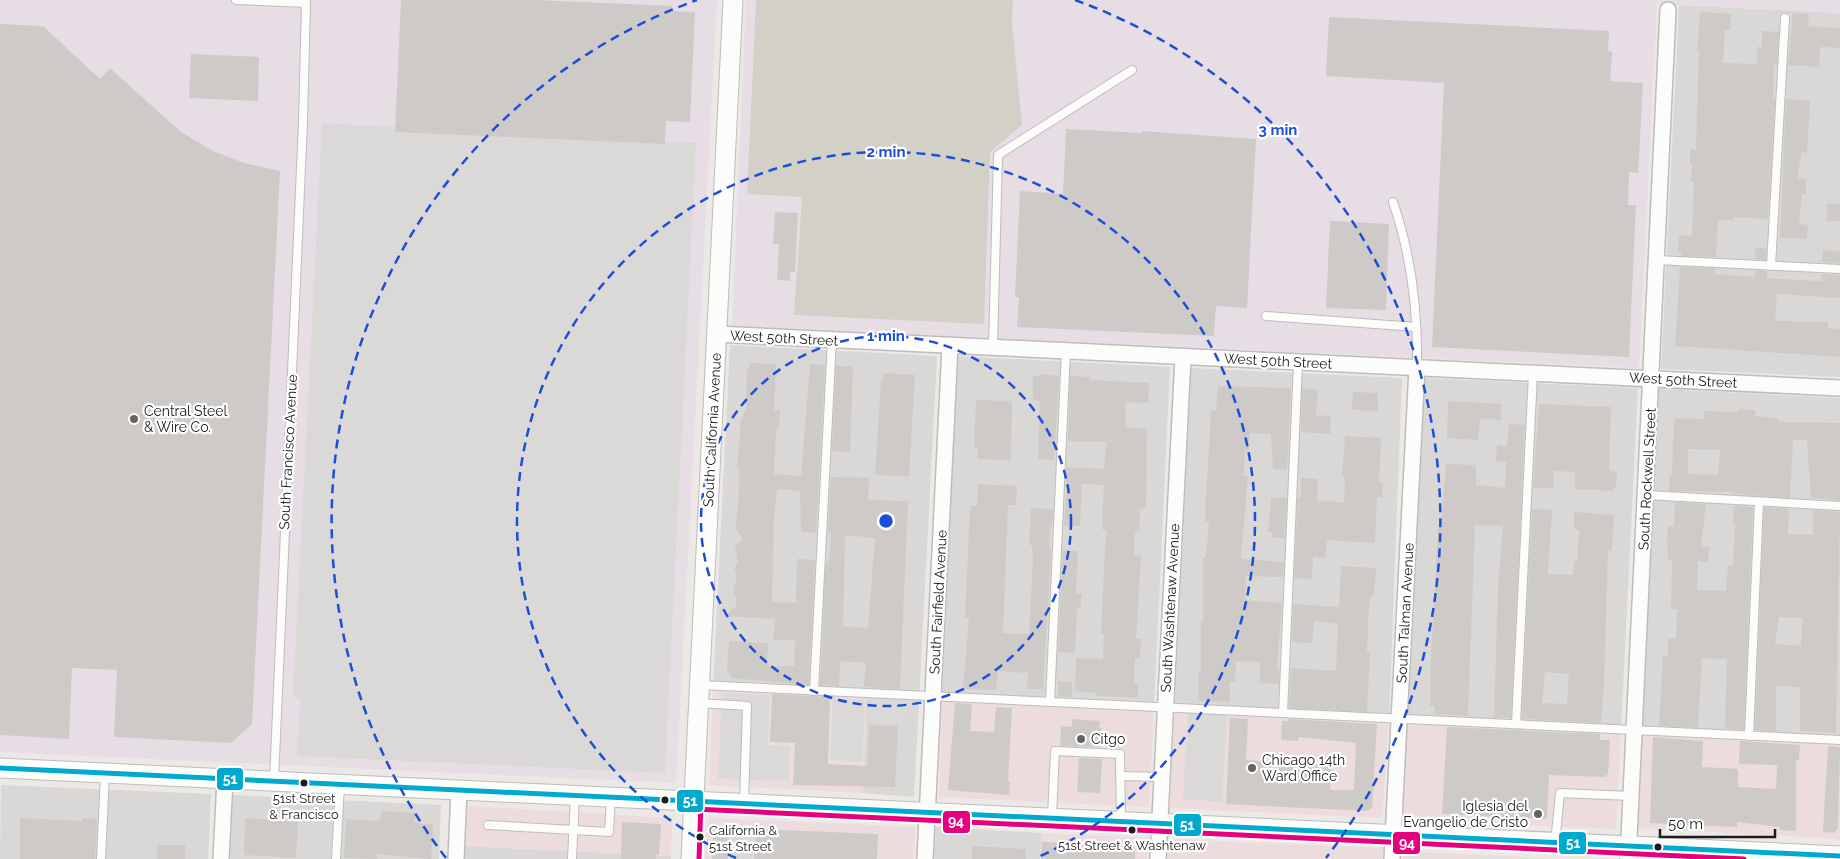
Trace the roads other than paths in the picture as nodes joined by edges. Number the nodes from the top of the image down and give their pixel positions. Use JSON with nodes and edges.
{"nodes":[{"id":1,"x":236,"y":0,"type":"edge"},
{"id":2,"x":732,"y":0,"type":"edge"},
{"id":3,"x":1668,"y":10,"type":"dead end"},
{"id":4,"x":1785,"y":18,"type":"dead end"},
{"id":5,"x":1132,"y":70,"type":"dead end"},
{"id":6,"x":1393,"y":202,"type":"dead end"},
{"id":7,"x":1657,"y":260,"type":"junction"},
{"id":8,"x":1771,"y":266,"type":"junction"},
{"id":9,"x":1840,"y":269,"type":"edge"},
{"id":10,"x":1266,"y":316,"type":"dead end"},
{"id":11,"x":1416,"y":327,"type":"junction"},
{"id":12,"x":717,"y":334,"type":"junction"},
{"id":13,"x":832,"y":340,"type":"junction"},
{"id":14,"x":950,"y":346,"type":"junction"},
{"id":15,"x":993,"y":348,"type":"junction"},
{"id":16,"x":1066,"y":351,"type":"junction"},
{"id":17,"x":1183,"y":357,"type":"junction"},
{"id":18,"x":1298,"y":362,"type":"junction"},
{"id":19,"x":1417,"y":368,"type":"junction"},
{"id":20,"x":1533,"y":373,"type":"junction"},
{"id":21,"x":1652,"y":379,"type":"junction"},
{"id":22,"x":1840,"y":388,"type":"edge"},
{"id":23,"x":1646,"y":495,"type":"junction"},
{"id":24,"x":1759,"y":502,"type":"junction"},
{"id":25,"x":1840,"y":506,"type":"edge"},
{"id":26,"x":814,"y":691,"type":"junction"},
{"id":27,"x":699,"y":694,"type":"junction"},
{"id":28,"x":933,"y":696,"type":"junction"},
{"id":29,"x":1050,"y":702,"type":"junction"},
{"id":30,"x":1165,"y":708,"type":"junction"},
{"id":31,"x":1283,"y":713,"type":"junction"},
{"id":32,"x":1399,"y":719,"type":"junction"},
{"id":33,"x":1516,"y":724,"type":"junction"},
{"id":34,"x":1634,"y":730,"type":"junction"},
{"id":35,"x":1749,"y":736,"type":"junction"},
{"id":36,"x":1840,"y":740,"type":"edge"},
{"id":37,"x":0,"y":768,"type":"edge"},
{"id":38,"x":105,"y":773,"type":"junction"},
{"id":39,"x":1120,"y":776,"type":"junction"},
{"id":40,"x":1162,"y":777,"type":"junction"},
{"id":41,"x":225,"y":779,"type":"junction"},
{"id":42,"x":274,"y":781,"type":"junction"},
{"id":43,"x":340,"y":785,"type":"junction"},
{"id":44,"x":459,"y":790,"type":"junction"},
{"id":45,"x":575,"y":796,"type":"junction"},
{"id":46,"x":1631,"y":796,"type":"junction"},
{"id":47,"x":611,"y":798,"type":"junction"},
{"id":48,"x":694,"y":802,"type":"junction"},
{"id":49,"x":744,"y":804,"type":"junction"},
{"id":50,"x":927,"y":813,"type":"junction"},
{"id":51,"x":1052,"y":819,"type":"junction"},
{"id":52,"x":1121,"y":822,"type":"junction"},
{"id":53,"x":1159,"y":824,"type":"junction"},
{"id":54,"x":488,"y":825,"type":"dead end"},
{"id":55,"x":573,"y":831,"type":"junction"},
{"id":56,"x":1394,"y":835,"type":"junction"},
{"id":57,"x":1555,"y":843,"type":"junction"},
{"id":58,"x":1628,"y":852,"type":"edge"},
{"id":59,"x":1840,"y":856,"type":"edge"},
{"id":60,"x":101,"y":859,"type":"edge"},
{"id":61,"x":221,"y":859,"type":"edge"},
{"id":62,"x":336,"y":859,"type":"edge"},
{"id":63,"x":456,"y":859,"type":"edge"},
{"id":64,"x":572,"y":859,"type":"edge"},
{"id":65,"x":692,"y":859,"type":"edge"},
{"id":66,"x":925,"y":859,"type":"edge"},
{"id":67,"x":1158,"y":859,"type":"edge"},
{"id":68,"x":1392,"y":859,"type":"edge"}],
"edges":[{"from":1,"to":42,"type":"lane","name":"South Francisco Avenue"},
{"from":2,"to":12,"type":"street","name":"South California Avenue"},
{"from":3,"to":7,"type":"street","name":"South Rockwell Street"},
{"from":4,"to":8,"type":"lane"},
{"from":5,"to":15,"type":"lane"},
{"from":6,"to":11,"type":"lane"},
{"from":7,"to":8,"type":"lane"},
{"from":7,"to":21,"type":"street","name":"South Rockwell Street"},
{"from":8,"to":9,"type":"lane"},
{"from":10,"to":11,"type":"lane"},
{"from":11,"to":19,"type":"lane"},
{"from":12,"to":13,"type":"street","name":"West 50th Street"},
{"from":12,"to":27,"type":"street","name":"South California Avenue"},
{"from":13,"to":14,"type":"street","name":"West 50th Street"},
{"from":13,"to":26,"type":"lane"},
{"from":14,"to":15,"type":"street","name":"West 50th Street"},
{"from":14,"to":28,"type":"street","name":"South Fairfield Avenue"},
{"from":15,"to":16,"type":"street","name":"West 50th Street"},
{"from":16,"to":17,"type":"street","name":"West 50th Street"},
{"from":16,"to":29,"type":"lane"},
{"from":17,"to":18,"type":"street","name":"West 50th Street"},
{"from":17,"to":30,"type":"street","name":"South Washtenaw Avenue"},
{"from":18,"to":19,"type":"street","name":"West 50th Street"},
{"from":18,"to":31,"type":"lane"},
{"from":19,"to":20,"type":"street","name":"West 50th Street"},
{"from":19,"to":32,"type":"street","name":"South Talman Avenue"},
{"from":20,"to":21,"type":"street","name":"West 50th Street"},
{"from":20,"to":33,"type":"lane"},
{"from":21,"to":22,"type":"street","name":"West 50th Street"},
{"from":21,"to":23,"type":"street","name":"South Rockwell Street"},
{"from":23,"to":24,"type":"lane"},
{"from":23,"to":34,"type":"street","name":"South Rockwell Street"},
{"from":24,"to":25,"type":"lane"},
{"from":24,"to":35,"type":"lane"},
{"from":26,"to":27,"type":"lane"},
{"from":26,"to":28,"type":"lane"},
{"from":27,"to":48,"type":"street","name":"South California Avenue"},
{"from":27,"to":49,"type":"lane"},
{"from":28,"to":29,"type":"lane"},
{"from":28,"to":50,"type":"street","name":"South Fairfield Avenue"},
{"from":29,"to":30,"type":"lane"},
{"from":30,"to":31,"type":"lane"},
{"from":30,"to":40,"type":"street","name":"South Washtenaw Avenue"},
{"from":31,"to":32,"type":"lane"},
{"from":32,"to":33,"type":"lane"},
{"from":32,"to":56,"type":"street","name":"South Talman Avenue"},
{"from":33,"to":34,"type":"lane"},
{"from":34,"to":35,"type":"lane"},
{"from":34,"to":46,"type":"street","name":"South Rockwell Street"},
{"from":35,"to":36,"type":"lane"},
{"from":37,"to":38,"type":"street"},
{"from":38,"to":41,"type":"street"},
{"from":38,"to":60,"type":"lane"},
{"from":39,"to":40,"type":"lane"},
{"from":39,"to":51,"type":"lane"},
{"from":39,"to":52,"type":"lane"},
{"from":40,"to":53,"type":"street","name":"South Washtenaw Avenue"},
{"from":41,"to":42,"type":"street"},
{"from":41,"to":61,"type":"street"},
{"from":42,"to":43,"type":"street"},
{"from":43,"to":44,"type":"street"},
{"from":43,"to":62,"type":"lane"},
{"from":44,"to":45,"type":"street"},
{"from":44,"to":63,"type":"street"},
{"from":45,"to":47,"type":"street"},
{"from":45,"to":55,"type":"lane"},
{"from":46,"to":57,"type":"lane"},
{"from":46,"to":58,"type":"street","name":"South Rockwell Street"},
{"from":47,"to":48,"type":"street"},
{"from":47,"to":55,"type":"lane"},
{"from":48,"to":49,"type":"street"},
{"from":48,"to":65,"type":"street","name":"South California Avenue"},
{"from":49,"to":50,"type":"street"},
{"from":50,"to":51,"type":"street"},
{"from":50,"to":66,"type":"street","name":"South Fairfield Avenue"},
{"from":51,"to":52,"type":"street"},
{"from":52,"to":53,"type":"street"},
{"from":53,"to":56,"type":"street"},
{"from":53,"to":67,"type":"street","name":"South Washtenaw Avenue"},
{"from":54,"to":55,"type":"lane"},
{"from":55,"to":64,"type":"lane"},
{"from":56,"to":57,"type":"street"},
{"from":56,"to":68,"type":"street","name":"South Talman Avenue"},
{"from":57,"to":58,"type":"street"},
{"from":58,"to":59,"type":"street"}]}
